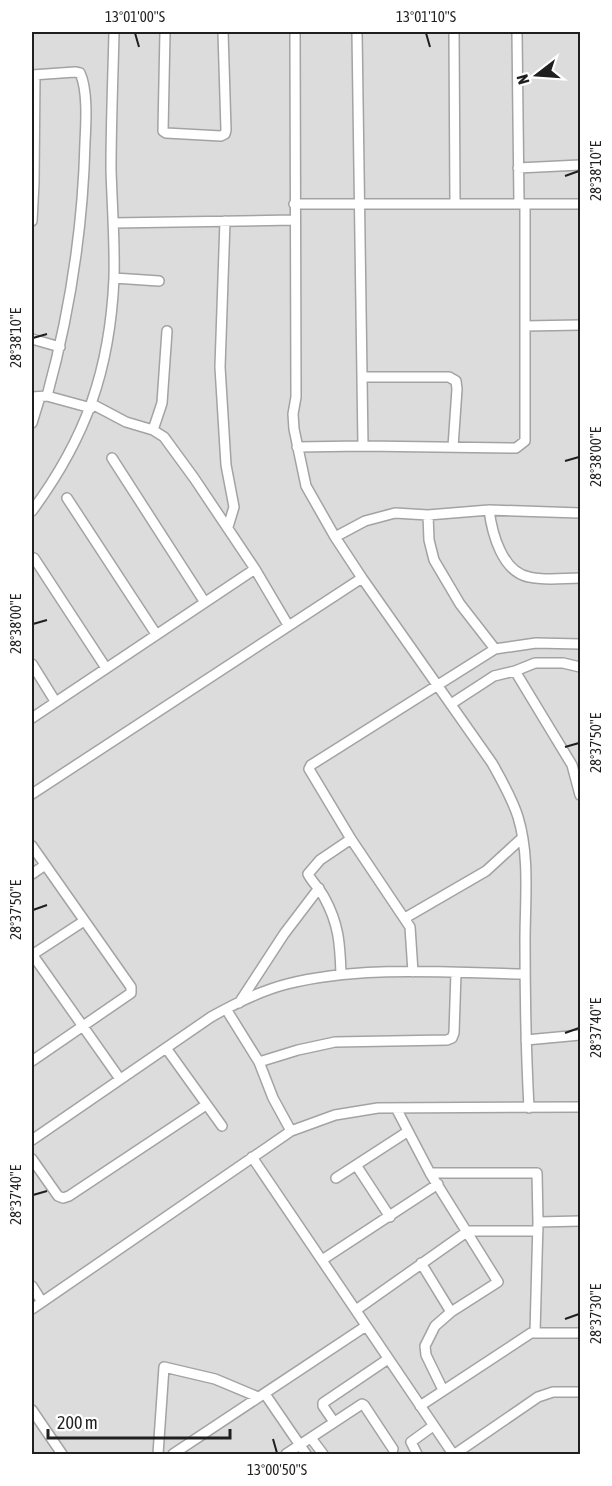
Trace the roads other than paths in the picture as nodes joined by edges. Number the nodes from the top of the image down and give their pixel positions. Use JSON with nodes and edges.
{"nodes":[{"id":1,"x":114,"y":32,"type":"edge"},
{"id":2,"x":165,"y":32,"type":"edge"},
{"id":3,"x":223,"y":32,"type":"edge"},
{"id":4,"x":295,"y":32,"type":"edge"},
{"id":5,"x":357,"y":32,"type":"edge"},
{"id":6,"x":454,"y":32,"type":"edge"},
{"id":7,"x":517,"y":32,"type":"edge"},
{"id":8,"x":33,"y":75,"type":"edge"},
{"id":9,"x":33,"y":134,"type":"edge"},
{"id":10,"x":580,"y":165,"type":"edge"},
{"id":11,"x":518,"y":168,"type":"junction"},
{"id":12,"x":33,"y":183,"type":"edge"},
{"id":13,"x":522,"y":203,"type":"junction"},
{"id":14,"x":294,"y":204,"type":"junction"},
{"id":15,"x":455,"y":204,"type":"junction"},
{"id":16,"x":580,"y":204,"type":"edge"},
{"id":17,"x":359,"y":205,"type":"junction"},
{"id":18,"x":294,"y":220,"type":"junction"},
{"id":19,"x":32,"y":221,"type":"edge"},
{"id":20,"x":225,"y":222,"type":"junction"},
{"id":21,"x":113,"y":223,"type":"junction"},
{"id":22,"x":114,"y":278,"type":"junction"},
{"id":23,"x":159,"y":281,"type":"dead end"},
{"id":24,"x":580,"y":325,"type":"edge"},
{"id":25,"x":525,"y":326,"type":"junction"},
{"id":26,"x":167,"y":331,"type":"dead end"},
{"id":27,"x":32,"y":339,"type":"edge"},
{"id":28,"x":60,"y":347,"type":"junction"},
{"id":29,"x":363,"y":377,"type":"junction"},
{"id":30,"x":40,"y":397,"type":"edge"},
{"id":31,"x":92,"y":406,"type":"junction"},
{"id":32,"x":32,"y":423,"type":"edge"},
{"id":33,"x":153,"y":430,"type":"junction"},
{"id":34,"x":363,"y":446,"type":"junction"},
{"id":35,"x":297,"y":447,"type":"junction"},
{"id":36,"x":453,"y":447,"type":"junction"},
{"id":37,"x":112,"y":458,"type":"dead end"},
{"id":38,"x":67,"y":498,"type":"dead end"},
{"id":39,"x":489,"y":510,"type":"junction"},
{"id":40,"x":32,"y":511,"type":"edge"},
{"id":41,"x":580,"y":513,"type":"edge"},
{"id":42,"x":428,"y":515,"type":"junction"},
{"id":43,"x":228,"y":528,"type":"junction"},
{"id":44,"x":335,"y":537,"type":"junction"},
{"id":45,"x":34,"y":558,"type":"dead end"},
{"id":46,"x":255,"y":568,"type":"junction"},
{"id":47,"x":362,"y":578,"type":"junction"},
{"id":48,"x":580,"y":578,"type":"edge"},
{"id":49,"x":204,"y":601,"type":"junction"},
{"id":50,"x":288,"y":625,"type":"junction"},
{"id":51,"x":156,"y":634,"type":"junction"},
{"id":52,"x":580,"y":645,"type":"edge"},
{"id":53,"x":495,"y":649,"type":"junction"},
{"id":54,"x":32,"y":664,"type":"edge"},
{"id":55,"x":580,"y":667,"type":"edge"},
{"id":56,"x":106,"y":668,"type":"junction"},
{"id":57,"x":515,"y":671,"type":"junction"},
{"id":58,"x":437,"y":685,"type":"junction"},
{"id":59,"x":55,"y":701,"type":"junction"},
{"id":60,"x":451,"y":704,"type":"junction"},
{"id":61,"x":32,"y":717,"type":"edge"},
{"id":62,"x":580,"y":757,"type":"edge"},
{"id":63,"x":572,"y":765,"type":"junction"},
{"id":64,"x":32,"y":794,"type":"edge"},
{"id":65,"x":580,"y":795,"type":"edge"},
{"id":66,"x":522,"y":838,"type":"junction"},
{"id":67,"x":351,"y":839,"type":"junction"},
{"id":68,"x":32,"y":846,"type":"edge"},
{"id":69,"x":45,"y":865,"type":"junction"},
{"id":70,"x":32,"y":874,"type":"edge"},
{"id":71,"x":319,"y":888,"type":"junction"},
{"id":72,"x":405,"y":918,"type":"junction"},
{"id":73,"x":84,"y":921,"type":"junction"},
{"id":74,"x":32,"y":955,"type":"edge"},
{"id":75,"x":413,"y":972,"type":"junction"},
{"id":76,"x":456,"y":973,"type":"junction"},
{"id":77,"x":341,"y":974,"type":"junction"},
{"id":78,"x":525,"y":974,"type":"junction"},
{"id":79,"x":239,"y":1002,"type":"junction"},
{"id":80,"x":226,"y":1009,"type":"junction"},
{"id":81,"x":82,"y":1026,"type":"junction"},
{"id":82,"x":580,"y":1035,"type":"edge"},
{"id":83,"x":526,"y":1040,"type":"junction"},
{"id":84,"x":166,"y":1048,"type":"junction"},
{"id":85,"x":32,"y":1059,"type":"edge"},
{"id":86,"x":259,"y":1062,"type":"junction"},
{"id":87,"x":120,"y":1079,"type":"junction"},
{"id":88,"x":206,"y":1105,"type":"junction"},
{"id":89,"x":580,"y":1107,"type":"edge"},
{"id":90,"x":396,"y":1108,"type":"junction"},
{"id":91,"x":529,"y":1108,"type":"junction"},
{"id":92,"x":222,"y":1126,"type":"dead end"},
{"id":93,"x":291,"y":1131,"type":"junction"},
{"id":94,"x":407,"y":1132,"type":"junction"},
{"id":95,"x":32,"y":1140,"type":"edge"},
{"id":96,"x":252,"y":1156,"type":"junction"},
{"id":97,"x":32,"y":1159,"type":"edge"},
{"id":98,"x":356,"y":1165,"type":"junction"},
{"id":99,"x":430,"y":1173,"type":"junction"},
{"id":100,"x":336,"y":1178,"type":"dead end"},
{"id":101,"x":438,"y":1184,"type":"junction"},
{"id":102,"x":390,"y":1216,"type":"junction"},
{"id":103,"x":580,"y":1221,"type":"edge"},
{"id":104,"x":538,"y":1227,"type":"junction"},
{"id":105,"x":468,"y":1232,"type":"junction"},
{"id":106,"x":322,"y":1260,"type":"junction"},
{"id":107,"x":421,"y":1263,"type":"junction"},
{"id":108,"x":32,"y":1286,"type":"edge"},
{"id":109,"x":42,"y":1302,"type":"junction"},
{"id":110,"x":32,"y":1309,"type":"edge"},
{"id":111,"x":356,"y":1310,"type":"junction"},
{"id":112,"x":451,"y":1312,"type":"junction"},
{"id":113,"x":366,"y":1326,"type":"junction"},
{"id":114,"x":535,"y":1333,"type":"junction"},
{"id":115,"x":580,"y":1333,"type":"edge"},
{"id":116,"x":388,"y":1359,"type":"junction"},
{"id":117,"x":443,"y":1390,"type":"junction"},
{"id":118,"x":580,"y":1392,"type":"edge"},
{"id":119,"x":262,"y":1395,"type":"junction"},
{"id":120,"x":420,"y":1406,"type":"junction"},
{"id":121,"x":32,"y":1410,"type":"edge"},
{"id":122,"x":334,"y":1422,"type":"junction"},
{"id":123,"x":433,"y":1426,"type":"junction"},
{"id":124,"x":311,"y":1438,"type":"junction"},
{"id":125,"x":300,"y":1446,"type":"junction"},
{"id":126,"x":393,"y":1449,"type":"dead end"},
{"id":127,"x":62,"y":1455,"type":"edge"},
{"id":128,"x":158,"y":1455,"type":"edge"},
{"id":129,"x":173,"y":1455,"type":"edge"},
{"id":130,"x":286,"y":1455,"type":"edge"},
{"id":131,"x":306,"y":1455,"type":"edge"},
{"id":132,"x":323,"y":1455,"type":"edge"},
{"id":133,"x":417,"y":1455,"type":"edge"},
{"id":134,"x":454,"y":1455,"type":"edge"}],
"edges":[{"from":1,"to":21,"type":"street"},
{"from":2,"to":3,"type":"street"},
{"from":4,"to":14,"type":"street"},
{"from":5,"to":17,"type":"street"},
{"from":6,"to":15,"type":"street"},
{"from":7,"to":11,"type":"street"},
{"from":8,"to":9,"type":"street"},
{"from":8,"to":28,"type":"street"},
{"from":9,"to":12,"type":"street"},
{"from":10,"to":11,"type":"street"},
{"from":11,"to":13,"type":"street"},
{"from":12,"to":19,"type":"street"},
{"from":13,"to":15,"type":"street"},
{"from":13,"to":16,"type":"street"},
{"from":13,"to":25,"type":"street"},
{"from":14,"to":17,"type":"street"},
{"from":14,"to":18,"type":"street"},
{"from":15,"to":17,"type":"street"},
{"from":17,"to":29,"type":"street"},
{"from":18,"to":20,"type":"street"},
{"from":18,"to":35,"type":"street"},
{"from":20,"to":21,"type":"street"},
{"from":20,"to":43,"type":"street"},
{"from":21,"to":22,"type":"street"},
{"from":22,"to":23,"type":"street"},
{"from":22,"to":31,"type":"street"},
{"from":24,"to":25,"type":"street"},
{"from":25,"to":36,"type":"street"},
{"from":26,"to":33,"type":"street"},
{"from":27,"to":28,"type":"street"},
{"from":28,"to":30,"type":"street"},
{"from":29,"to":34,"type":"street"},
{"from":29,"to":36,"type":"street"},
{"from":30,"to":31,"type":"street"},
{"from":30,"to":32,"type":"street"},
{"from":31,"to":33,"type":"street"},
{"from":31,"to":40,"type":"street"},
{"from":33,"to":43,"type":"street"},
{"from":34,"to":35,"type":"street"},
{"from":34,"to":36,"type":"street"},
{"from":35,"to":44,"type":"street"},
{"from":37,"to":49,"type":"street"},
{"from":38,"to":51,"type":"street"},
{"from":39,"to":41,"type":"street"},
{"from":39,"to":42,"type":"street"},
{"from":39,"to":48,"type":"street"},
{"from":42,"to":44,"type":"street"},
{"from":42,"to":53,"type":"street"},
{"from":43,"to":46,"type":"street"},
{"from":44,"to":47,"type":"street"},
{"from":45,"to":56,"type":"street"},
{"from":46,"to":49,"type":"street"},
{"from":46,"to":50,"type":"street"},
{"from":47,"to":50,"type":"street"},
{"from":47,"to":58,"type":"street"},
{"from":49,"to":51,"type":"street"},
{"from":50,"to":64,"type":"street"},
{"from":51,"to":56,"type":"street"},
{"from":52,"to":53,"type":"street"},
{"from":53,"to":58,"type":"street"},
{"from":54,"to":59,"type":"street"},
{"from":55,"to":57,"type":"street"},
{"from":56,"to":59,"type":"street"},
{"from":57,"to":60,"type":"street"},
{"from":57,"to":63,"type":"street"},
{"from":58,"to":60,"type":"street"},
{"from":58,"to":67,"type":"street"},
{"from":59,"to":61,"type":"street"},
{"from":60,"to":66,"type":"street"},
{"from":62,"to":63,"type":"street"},
{"from":63,"to":65,"type":"street"},
{"from":66,"to":72,"type":"street"},
{"from":66,"to":78,"type":"street"},
{"from":67,"to":71,"type":"street"},
{"from":67,"to":72,"type":"street"},
{"from":68,"to":69,"type":"street"},
{"from":69,"to":70,"type":"street"},
{"from":69,"to":73,"type":"street"},
{"from":71,"to":77,"type":"street"},
{"from":71,"to":79,"type":"street"},
{"from":72,"to":75,"type":"street"},
{"from":73,"to":74,"type":"street"},
{"from":73,"to":81,"type":"street"},
{"from":74,"to":81,"type":"street"},
{"from":75,"to":76,"type":"street"},
{"from":75,"to":77,"type":"street"},
{"from":76,"to":78,"type":"street"},
{"from":76,"to":86,"type":"street"},
{"from":77,"to":79,"type":"street"},
{"from":78,"to":83,"type":"street"},
{"from":79,"to":80,"type":"street"},
{"from":80,"to":84,"type":"street"},
{"from":80,"to":86,"type":"street"},
{"from":81,"to":85,"type":"street"},
{"from":81,"to":87,"type":"street"},
{"from":82,"to":83,"type":"street"},
{"from":83,"to":91,"type":"street"},
{"from":84,"to":87,"type":"street"},
{"from":84,"to":88,"type":"street"},
{"from":86,"to":93,"type":"street"},
{"from":87,"to":95,"type":"street"},
{"from":88,"to":92,"type":"street"},
{"from":88,"to":97,"type":"street"},
{"from":89,"to":91,"type":"street"},
{"from":90,"to":91,"type":"street"},
{"from":90,"to":93,"type":"street"},
{"from":90,"to":94,"type":"street"},
{"from":93,"to":96,"type":"street"},
{"from":94,"to":98,"type":"street"},
{"from":94,"to":99,"type":"street"},
{"from":96,"to":106,"type":"street"},
{"from":96,"to":109,"type":"street"},
{"from":98,"to":100,"type":"street"},
{"from":98,"to":102,"type":"street"},
{"from":99,"to":101,"type":"street"},
{"from":99,"to":104,"type":"street"},
{"from":101,"to":102,"type":"street"},
{"from":101,"to":105,"type":"street"},
{"from":102,"to":106,"type":"street"},
{"from":103,"to":104,"type":"street"},
{"from":104,"to":105,"type":"street"},
{"from":104,"to":114,"type":"street"},
{"from":105,"to":107,"type":"street"},
{"from":105,"to":112,"type":"street"},
{"from":106,"to":111,"type":"street"},
{"from":107,"to":111,"type":"street"},
{"from":107,"to":112,"type":"street"},
{"from":108,"to":109,"type":"street"},
{"from":109,"to":110,"type":"street"},
{"from":111,"to":113,"type":"street"},
{"from":112,"to":117,"type":"street"},
{"from":113,"to":116,"type":"street"},
{"from":113,"to":119,"type":"street"},
{"from":114,"to":115,"type":"street"},
{"from":114,"to":117,"type":"street"},
{"from":116,"to":120,"type":"street"},
{"from":116,"to":122,"type":"street"},
{"from":117,"to":120,"type":"street"},
{"from":118,"to":134,"type":"street"},
{"from":119,"to":125,"type":"street"},
{"from":119,"to":128,"type":"street"},
{"from":119,"to":129,"type":"street"},
{"from":120,"to":123,"type":"street"},
{"from":121,"to":127,"type":"street"},
{"from":122,"to":124,"type":"street"},
{"from":122,"to":126,"type":"street"},
{"from":123,"to":133,"type":"street"},
{"from":123,"to":134,"type":"street"},
{"from":124,"to":125,"type":"street"},
{"from":124,"to":132,"type":"street"},
{"from":125,"to":130,"type":"street"},
{"from":125,"to":131,"type":"street"}]}
